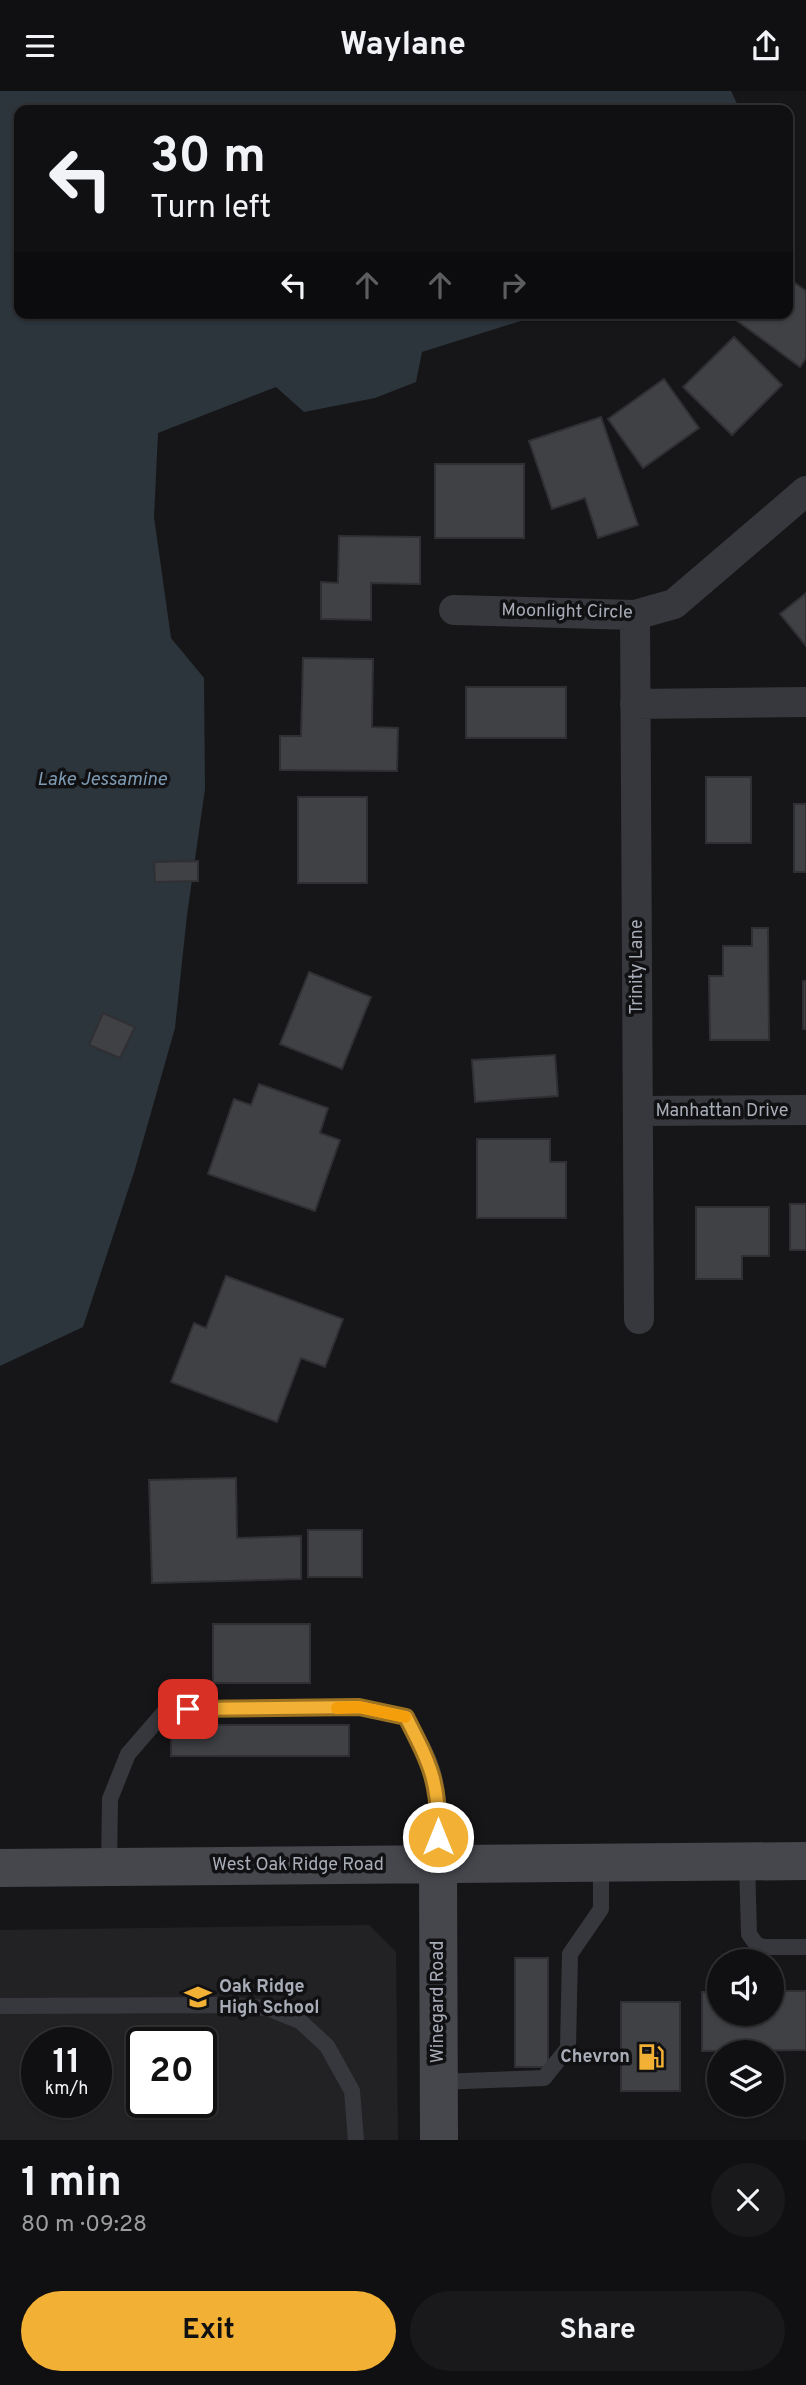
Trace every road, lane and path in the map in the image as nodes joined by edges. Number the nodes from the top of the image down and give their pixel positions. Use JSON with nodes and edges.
{"nodes":[{"id":1,"x":806,"y":491,"type":"edge"},
{"id":2,"x":454,"y":610,"type":"dead end"},
{"id":3,"x":635,"y":615,"type":"junction"},
{"id":4,"x":806,"y":702,"type":"edge"},
{"id":5,"x":635,"y":704,"type":"junction"},
{"id":6,"x":806,"y":1110,"type":"edge"},
{"id":7,"x":638,"y":1111,"type":"junction"},
{"id":8,"x":639,"y":1319,"type":"dead end"},
{"id":9,"x":806,"y":1861,"type":"edge"},
{"id":10,"x":747,"y":1862,"type":"junction"},
{"id":11,"x":601,"y":1863,"type":"junction"},
{"id":12,"x":438,"y":1864,"type":"junction"},
{"id":13,"x":109,"y":1867,"type":"junction"},
{"id":14,"x":0,"y":1868,"type":"edge"},
{"id":15,"x":806,"y":1947,"type":"edge"},
{"id":16,"x":0,"y":2006,"type":"edge"},
{"id":17,"x":439,"y":2082,"type":"junction"},
{"id":18,"x":356,"y":2140,"type":"edge"},
{"id":19,"x":439,"y":2140,"type":"edge"}],
"edges":[{"from":1,"to":3,"type":"street","name":"Moonlight Circle"},
{"from":2,"to":3,"type":"street","name":"Moonlight Circle"},
{"from":3,"to":5,"type":"street","name":"Trinity Lane"},
{"from":4,"to":5,"type":"street"},
{"from":5,"to":7,"type":"street","name":"Trinity Lane"},
{"from":6,"to":7,"type":"street","name":"Manhattan Drive"},
{"from":7,"to":8,"type":"street","name":"Trinity Lane"},
{"from":9,"to":10,"type":"main road","name":"West Oak Ridge Road"},
{"from":10,"to":11,"type":"main road","name":"West Oak Ridge Road"},
{"from":10,"to":15,"type":"lane"},
{"from":11,"to":12,"type":"main road","name":"West Oak Ridge Road"},
{"from":11,"to":17,"type":"lane"},
{"from":12,"to":13,"type":"main road","name":"West Oak Ridge Road"},
{"from":12,"to":13,"type":"lane"},
{"from":12,"to":17,"type":"main road","name":"Winegard Road"},
{"from":13,"to":14,"type":"main road","name":"West Oak Ridge Road"},
{"from":16,"to":18,"type":"lane"},
{"from":17,"to":19,"type":"main road","name":"Winegard Road"}]}
